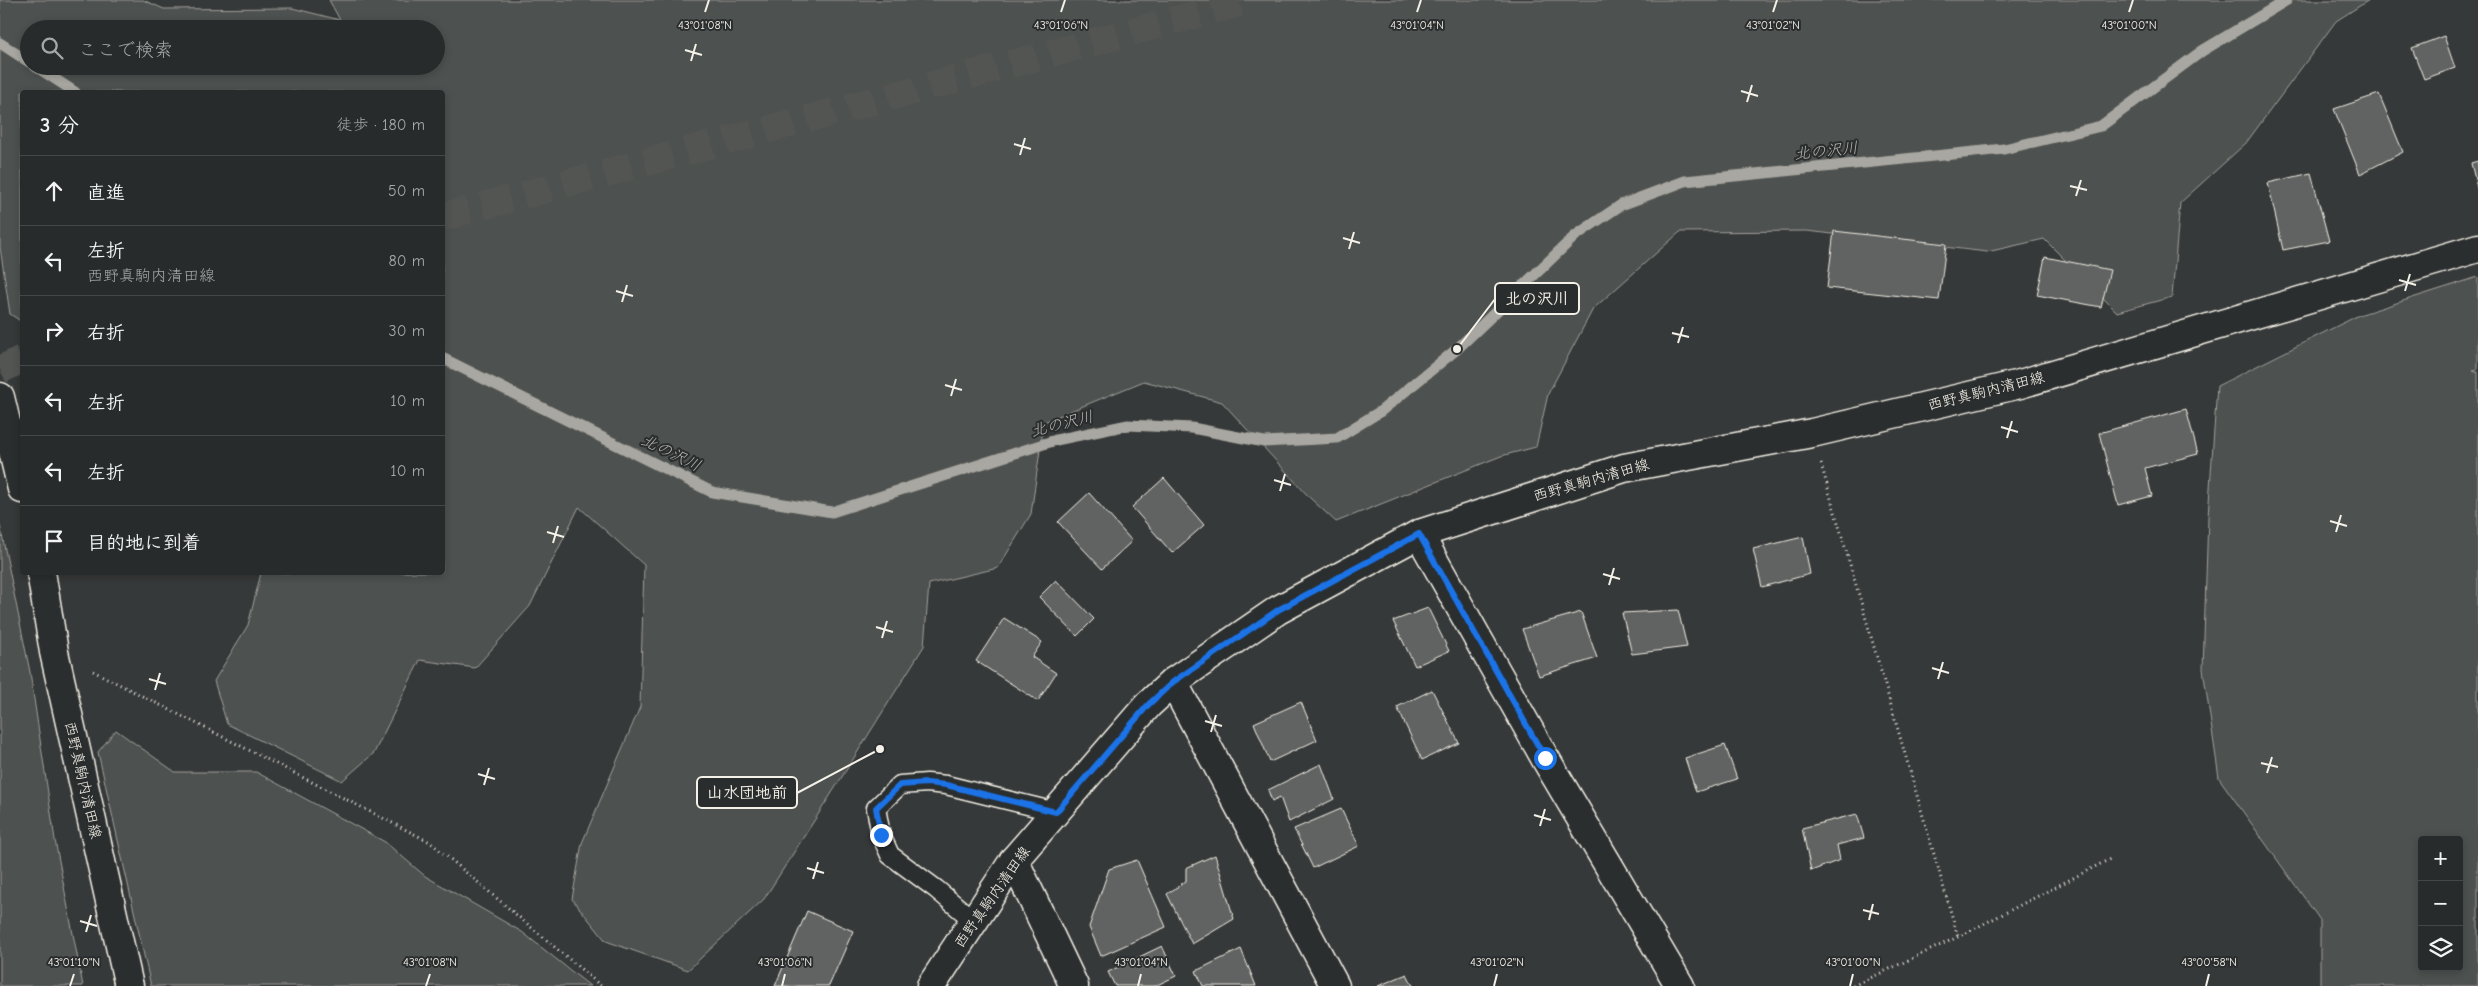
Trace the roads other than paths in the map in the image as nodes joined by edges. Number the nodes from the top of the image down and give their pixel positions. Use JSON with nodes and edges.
{"nodes":[{"id":1,"x":2478,"y":248,"type":"edge"},
{"id":2,"x":0,"y":397,"type":"edge"},
{"id":3,"x":20,"y":481,"type":"edge"},
{"id":4,"x":1419,"y":534,"type":"junction"},
{"id":5,"x":41,"y":575,"type":"edge"},
{"id":6,"x":1173,"y":682,"type":"junction"},
{"id":7,"x":1056,"y":812,"type":"junction"},
{"id":8,"x":1014,"y":860,"type":"junction"},
{"id":9,"x":974,"y":921,"type":"junction"},
{"id":10,"x":129,"y":986,"type":"edge"},
{"id":11,"x":931,"y":986,"type":"edge"},
{"id":12,"x":1074,"y":986,"type":"edge"},
{"id":13,"x":1335,"y":986,"type":"edge"},
{"id":14,"x":1680,"y":986,"type":"edge"}],
"edges":[{"from":1,"to":4,"type":"main road","name":"西野真駒内清田線"},
{"from":2,"to":3,"type":"main road"},
{"from":4,"to":6,"type":"main road","name":"西野真駒内清田線"},
{"from":4,"to":14,"type":"main road"},
{"from":5,"to":10,"type":"main road","name":"西野真駒内清田線"},
{"from":6,"to":7,"type":"main road","name":"西野真駒内清田線"},
{"from":6,"to":13,"type":"main road"},
{"from":7,"to":8,"type":"main road","name":"西野真駒内清田線"},
{"from":7,"to":9,"type":"lane"},
{"from":8,"to":9,"type":"main road","name":"西野真駒内清田線"},
{"from":8,"to":12,"type":"main road"},
{"from":9,"to":11,"type":"main road","name":"西野真駒内清田線"}]}
